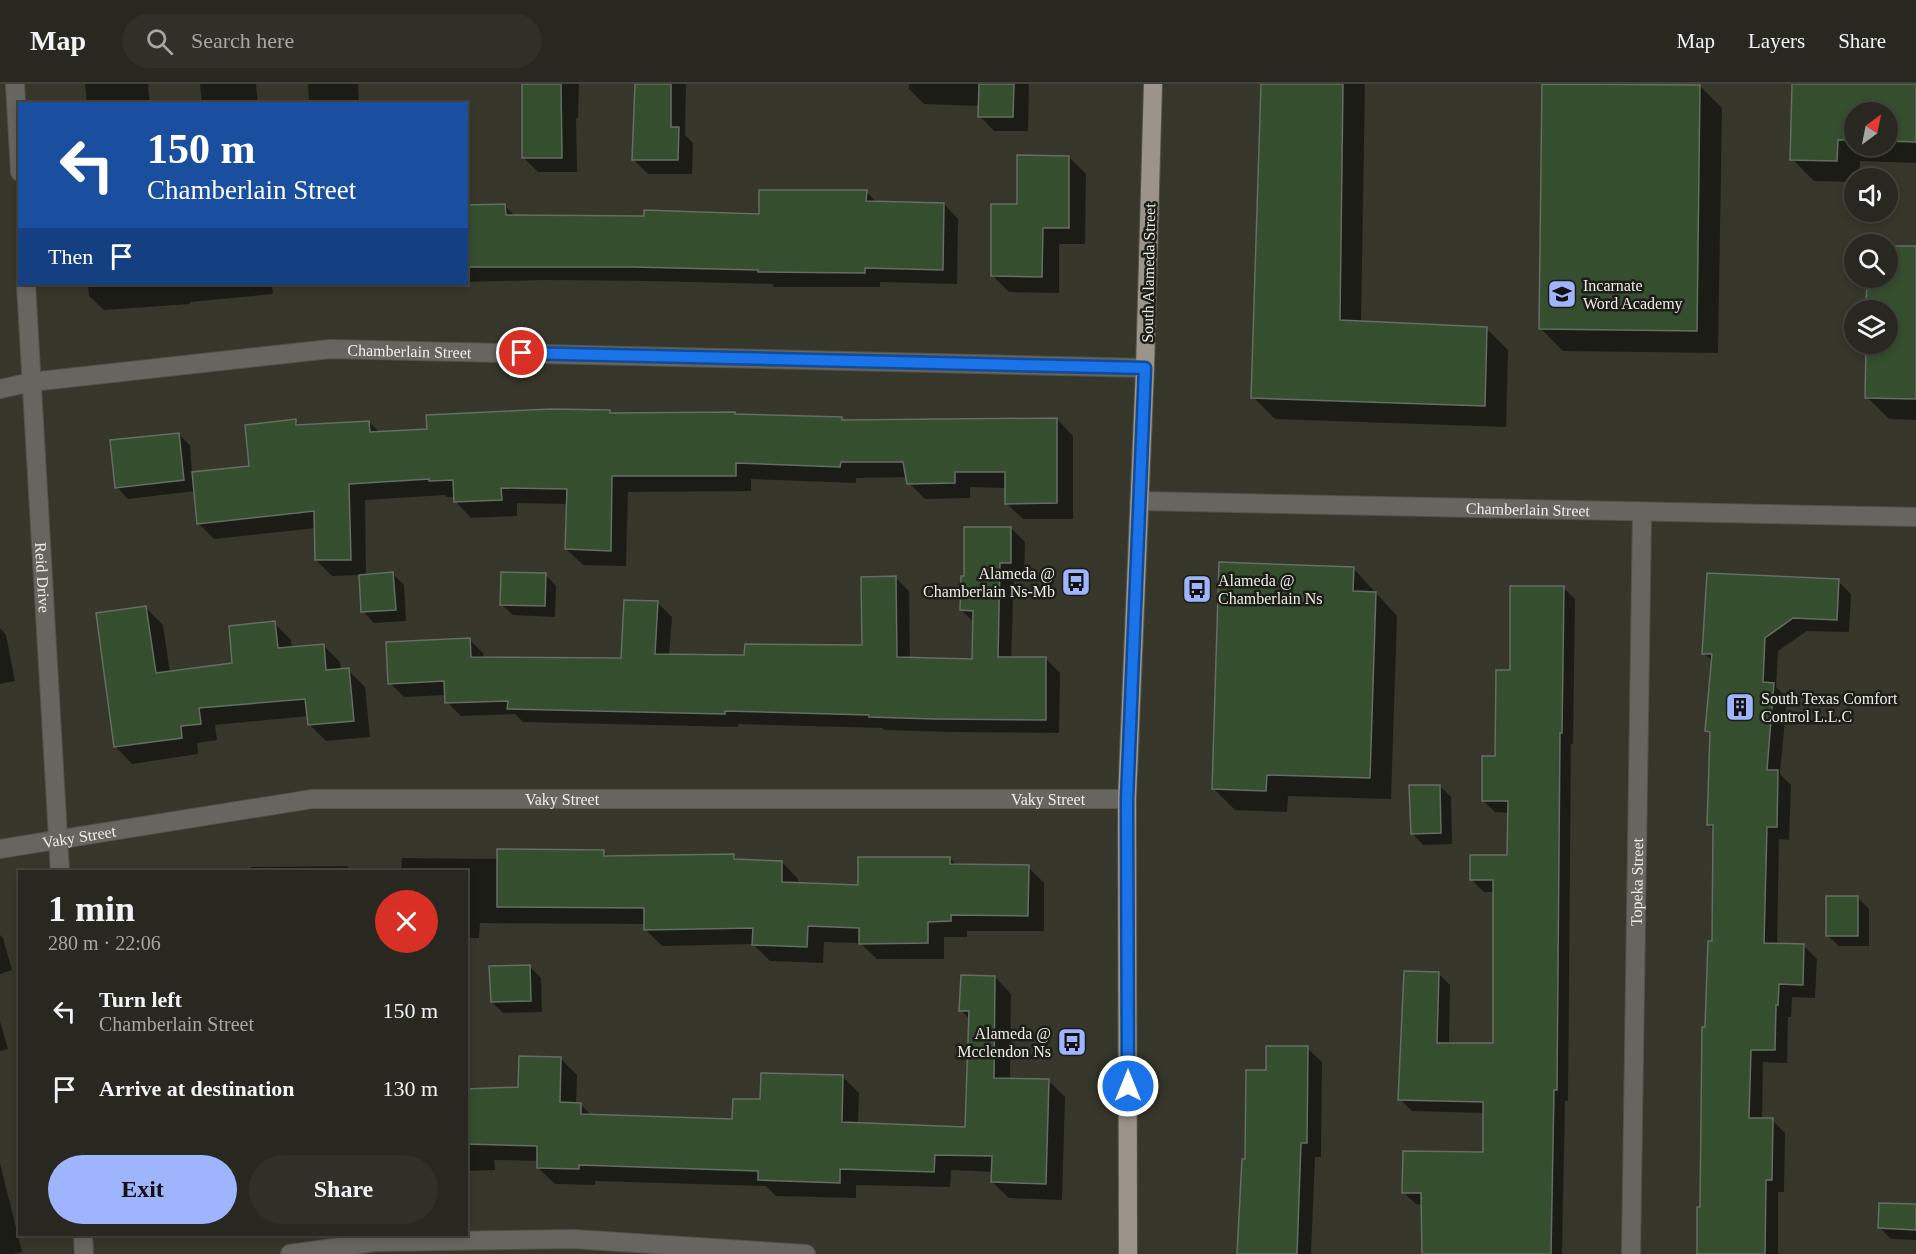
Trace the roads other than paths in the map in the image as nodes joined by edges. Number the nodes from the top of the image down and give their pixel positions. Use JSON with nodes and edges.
{"nodes":[{"id":1,"x":15,"y":84,"type":"edge"},
{"id":2,"x":1153,"y":84,"type":"edge"},
{"id":3,"x":18,"y":137,"type":"edge"},
{"id":4,"x":26,"y":285,"type":"edge"},
{"id":5,"x":1145,"y":368,"type":"junction"},
{"id":6,"x":31,"y":382,"type":"junction"},
{"id":7,"x":0,"y":389,"type":"edge"},
{"id":8,"x":1140,"y":501,"type":"junction"},
{"id":9,"x":1642,"y":512,"type":"junction"},
{"id":10,"x":1916,"y":517,"type":"edge"},
{"id":11,"x":1127,"y":799,"type":"junction"},
{"id":12,"x":57,"y":838,"type":"junction"},
{"id":13,"x":0,"y":849,"type":"edge"},
{"id":14,"x":60,"y":870,"type":"edge"},
{"id":15,"x":83,"y":1236,"type":"edge"},
{"id":16,"x":84,"y":1254,"type":"edge"},
{"id":17,"x":290,"y":1254,"type":"edge"},
{"id":18,"x":806,"y":1254,"type":"edge"},
{"id":19,"x":1128,"y":1254,"type":"edge"},
{"id":20,"x":1631,"y":1254,"type":"edge"}],
"edges":[{"from":1,"to":3,"type":"street"},
{"from":2,"to":5,"type":"main road","name":"South Alameda Street"},
{"from":4,"to":6,"type":"street","name":"Reid Drive"},
{"from":5,"to":6,"type":"street","name":"Chamberlain Street"},
{"from":5,"to":8,"type":"main road","name":"South Alameda Street"},
{"from":6,"to":7,"type":"street","name":"Chamberlain Street"},
{"from":6,"to":12,"type":"street","name":"Reid Drive"},
{"from":8,"to":9,"type":"street","name":"Chamberlain Street"},
{"from":8,"to":11,"type":"main road","name":"South Alameda Street"},
{"from":9,"to":10,"type":"street","name":"Chamberlain Street"},
{"from":9,"to":20,"type":"street","name":"Topeka Street"},
{"from":11,"to":12,"type":"street","name":"Vaky Street"},
{"from":11,"to":19,"type":"main road","name":"South Alameda Street"},
{"from":12,"to":13,"type":"street","name":"Vaky Street"},
{"from":12,"to":14,"type":"street","name":"Reid Drive"},
{"from":15,"to":16,"type":"street"},
{"from":17,"to":18,"type":"street"}]}
